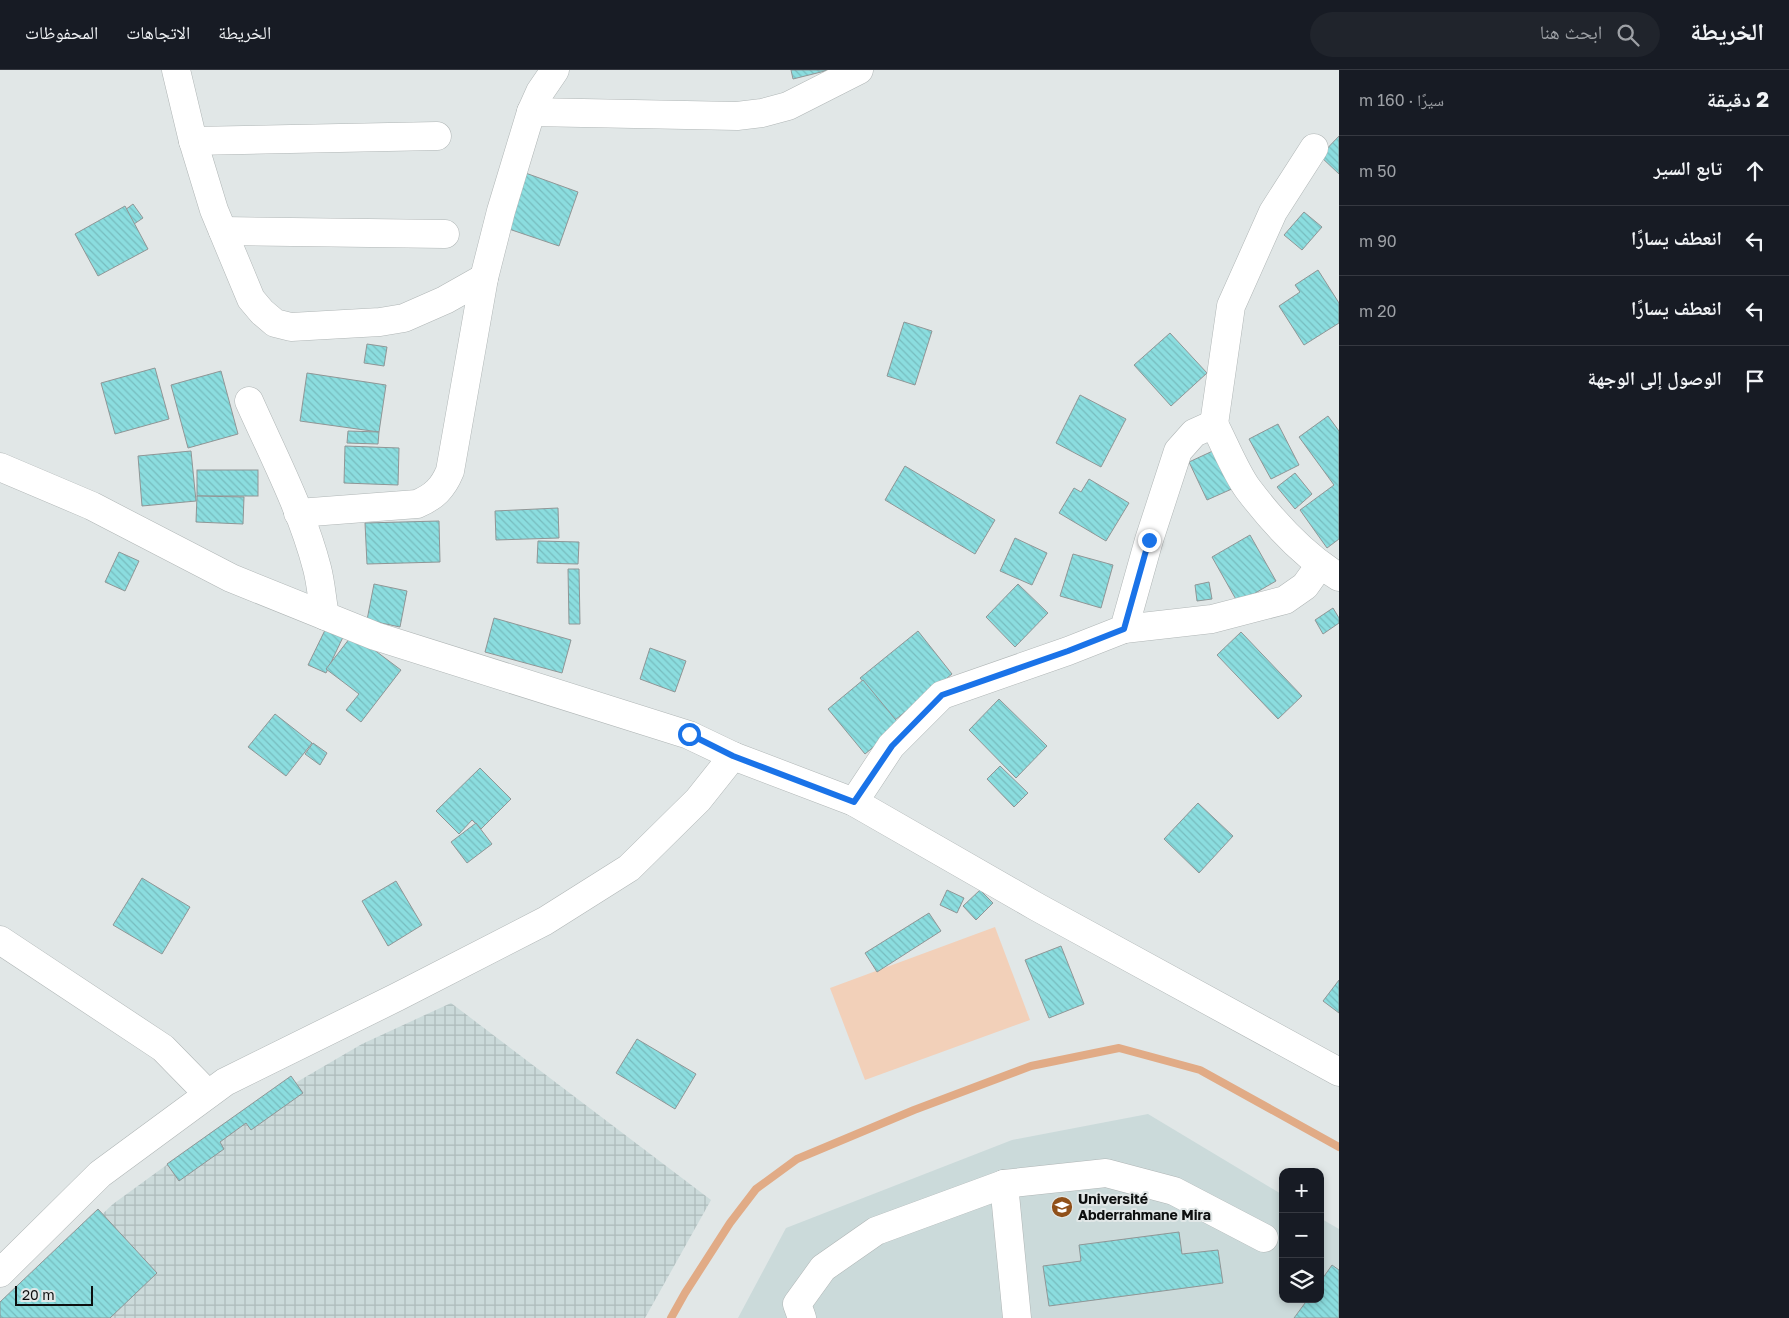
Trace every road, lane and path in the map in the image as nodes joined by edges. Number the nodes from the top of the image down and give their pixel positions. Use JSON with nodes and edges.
{"nodes":[{"id":1,"x":176,"y":70,"type":"edge"},
{"id":2,"x":554,"y":70,"type":"edge"},
{"id":3,"x":859,"y":70,"type":"edge"},
{"id":4,"x":530,"y":112,"type":"junction"},
{"id":5,"x":437,"y":136,"type":"dead end"},
{"id":6,"x":193,"y":141,"type":"junction"},
{"id":7,"x":1314,"y":148,"type":"dead end"},
{"id":8,"x":222,"y":231,"type":"junction"},
{"id":9,"x":445,"y":234,"type":"dead end"},
{"id":10,"x":484,"y":278,"type":"junction"},
{"id":11,"x":249,"y":402,"type":"dead end"},
{"id":12,"x":1214,"y":424,"type":"junction"},
{"id":13,"x":0,"y":467,"type":"edge"},
{"id":14,"x":298,"y":513,"type":"junction"},
{"id":15,"x":1329,"y":571,"type":"edge"},
{"id":16,"x":325,"y":616,"type":"junction"},
{"id":17,"x":1124,"y":629,"type":"junction"},
{"id":18,"x":733,"y":756,"type":"junction"},
{"id":19,"x":854,"y":802,"type":"junction"},
{"id":20,"x":0,"y":940,"type":"edge"},
{"id":21,"x":1339,"y":1072,"type":"edge"},
{"id":22,"x":208,"y":1094,"type":"junction"},
{"id":23,"x":1004,"y":1184,"type":"junction"},
{"id":24,"x":1264,"y":1238,"type":"dead end"},
{"id":25,"x":0,"y":1272,"type":"edge"},
{"id":26,"x":802,"y":1318,"type":"edge"},
{"id":27,"x":1017,"y":1318,"type":"edge"}],
"edges":[{"from":1,"to":6,"type":"street"},
{"from":2,"to":4,"type":"street"},
{"from":3,"to":4,"type":"street"},
{"from":4,"to":10,"type":"street"},
{"from":5,"to":6,"type":"street"},
{"from":6,"to":8,"type":"street"},
{"from":7,"to":12,"type":"street"},
{"from":8,"to":9,"type":"street"},
{"from":8,"to":10,"type":"street"},
{"from":10,"to":14,"type":"street"},
{"from":11,"to":14,"type":"street"},
{"from":12,"to":15,"type":"street"},
{"from":12,"to":17,"type":"street"},
{"from":13,"to":16,"type":"street"},
{"from":14,"to":16,"type":"street"},
{"from":15,"to":17,"type":"street"},
{"from":16,"to":18,"type":"street"},
{"from":17,"to":19,"type":"street"},
{"from":18,"to":19,"type":"street"},
{"from":18,"to":22,"type":"street"},
{"from":19,"to":21,"type":"street"},
{"from":20,"to":22,"type":"street"},
{"from":22,"to":25,"type":"street"},
{"from":23,"to":24,"type":"street"},
{"from":23,"to":26,"type":"street"},
{"from":23,"to":27,"type":"street"}]}
